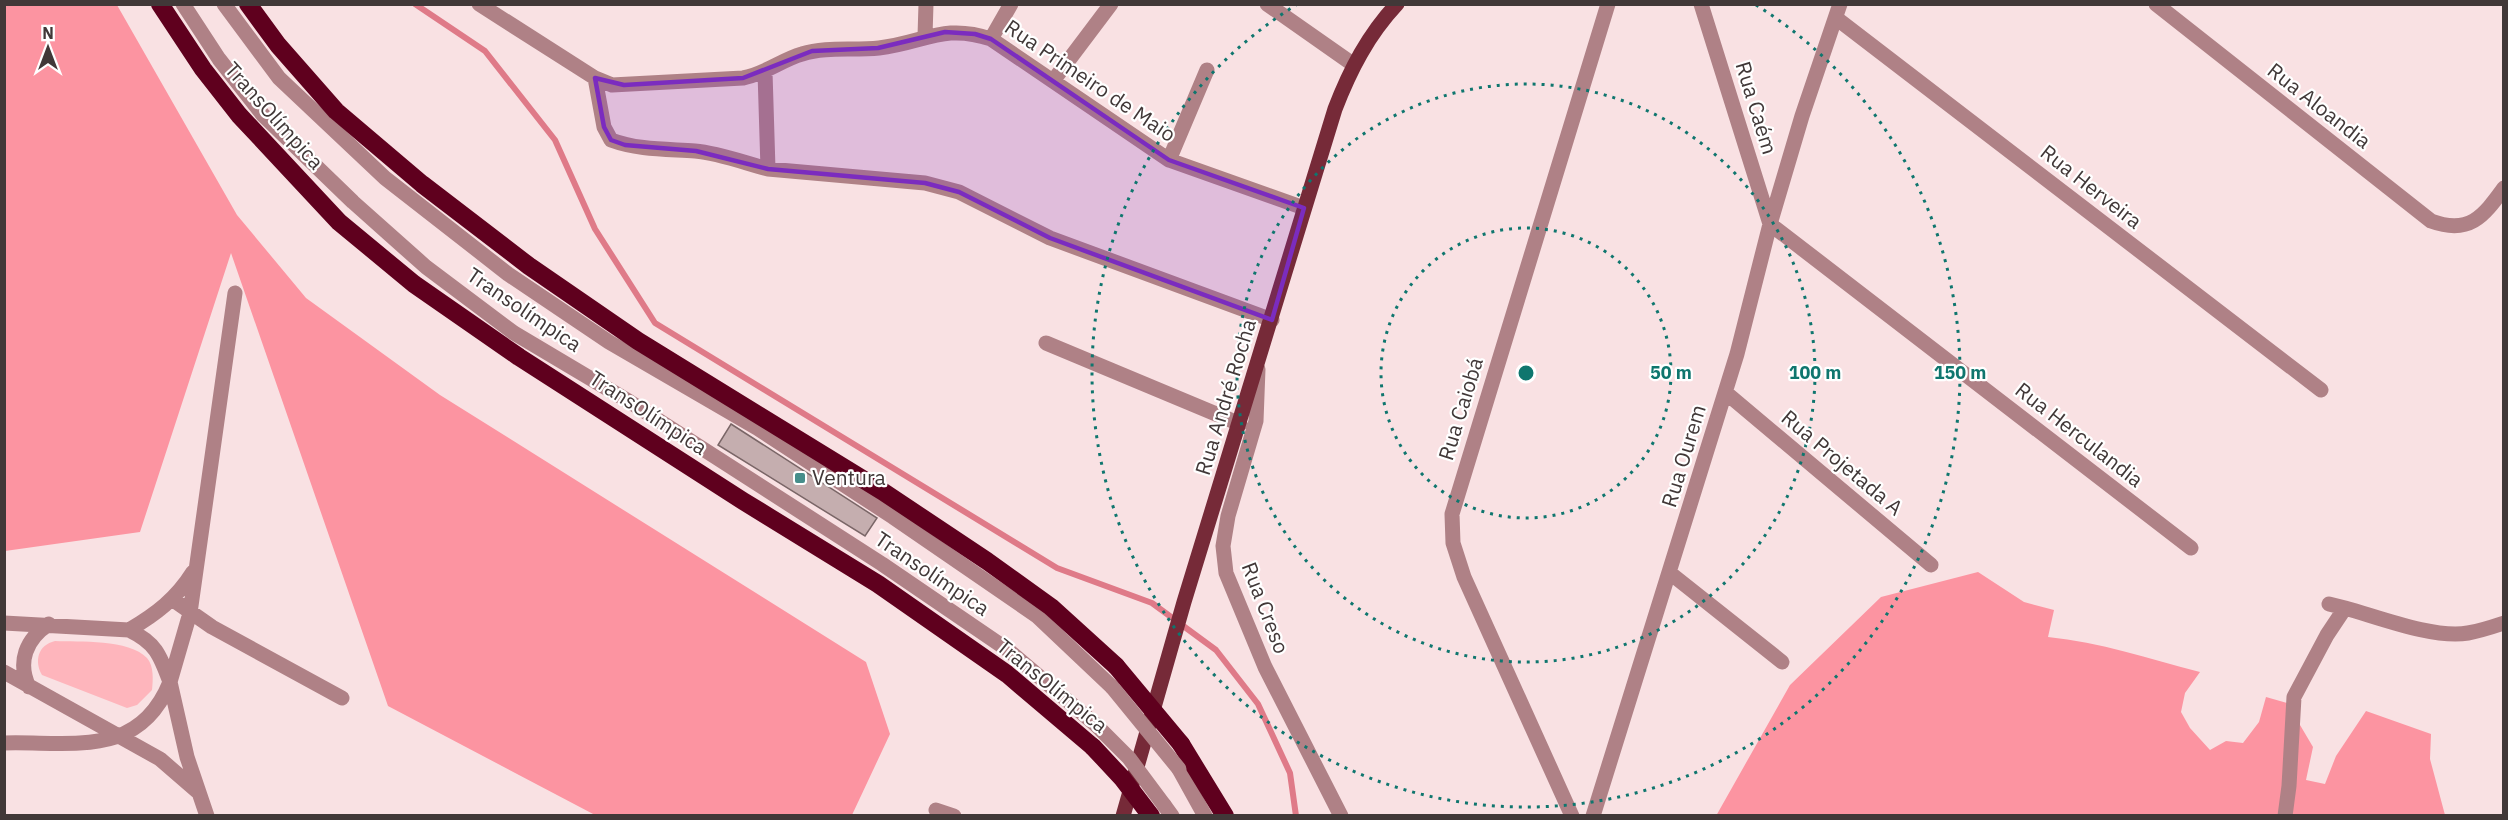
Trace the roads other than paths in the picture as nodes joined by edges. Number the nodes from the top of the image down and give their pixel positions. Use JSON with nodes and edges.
{"nodes":[{"id":1,"x":160,"y":4,"type":"edge"},
{"id":2,"x":183,"y":4,"type":"edge"},
{"id":3,"x":224,"y":4,"type":"edge"},
{"id":4,"x":248,"y":4,"type":"edge"},
{"id":5,"x":479,"y":4,"type":"edge"},
{"id":6,"x":926,"y":4,"type":"edge"},
{"id":7,"x":1011,"y":4,"type":"edge"},
{"id":8,"x":1111,"y":4,"type":"edge"},
{"id":9,"x":1268,"y":4,"type":"edge"},
{"id":10,"x":1397,"y":4,"type":"edge"},
{"id":11,"x":1608,"y":4,"type":"edge"},
{"id":12,"x":1701,"y":4,"type":"edge"},
{"id":13,"x":2156,"y":4,"type":"edge"},
{"id":14,"x":1838,"y":11,"type":"edge"},
{"id":15,"x":925,"y":36,"type":"junction"},
{"id":16,"x":991,"y":39,"type":"junction"},
{"id":17,"x":1354,"y":65,"type":"junction"},
{"id":18,"x":1207,"y":70,"type":"dead end"},
{"id":19,"x":765,"y":72,"type":"junction"},
{"id":20,"x":595,"y":78,"type":"junction"},
{"id":21,"x":1053,"y":81,"type":"junction"},
{"id":22,"x":1169,"y":160,"type":"junction"},
{"id":23,"x":768,"y":169,"type":"junction"},
{"id":24,"x":2504,"y":188,"type":"edge"},
{"id":25,"x":1305,"y":208,"type":"junction"},
{"id":26,"x":1770,"y":225,"type":"junction"},
{"id":27,"x":235,"y":293,"type":"dead end"},
{"id":28,"x":1272,"y":320,"type":"junction"},
{"id":29,"x":1046,"y":343,"type":"dead end"},
{"id":30,"x":1258,"y":367,"type":"junction"},
{"id":31,"x":2321,"y":390,"type":"dead end"},
{"id":32,"x":1725,"y":392,"type":"junction"},
{"id":33,"x":1239,"y":424,"type":"junction"},
{"id":34,"x":2191,"y":548,"type":"dead end"},
{"id":35,"x":1931,"y":565,"type":"dead end"},
{"id":36,"x":196,"y":567,"type":"junction"},
{"id":37,"x":1670,"y":573,"type":"junction"},
{"id":38,"x":172,"y":599,"type":"junction"},
{"id":39,"x":2329,"y":604,"type":"dead end"},
{"id":40,"x":2345,"y":608,"type":"junction"},
{"id":41,"x":190,"y":613,"type":"junction"},
{"id":42,"x":4,"y":623,"type":"edge"},
{"id":43,"x":2504,"y":623,"type":"edge"},
{"id":44,"x":49,"y":624,"type":"junction"},
{"id":45,"x":129,"y":630,"type":"junction"},
{"id":46,"x":1782,"y":662,"type":"dead end"},
{"id":47,"x":4,"y":672,"type":"edge"},
{"id":48,"x":170,"y":682,"type":"junction"},
{"id":49,"x":29,"y":687,"type":"junction"},
{"id":50,"x":342,"y":698,"type":"dead end"},
{"id":51,"x":119,"y":737,"type":"junction"},
{"id":52,"x":4,"y":743,"type":"edge"},
{"id":53,"x":1326,"y":783,"type":"junction"},
{"id":54,"x":199,"y":793,"type":"junction"},
{"id":55,"x":936,"y":810,"type":"dead end"},
{"id":56,"x":1162,"y":812,"type":"edge"},
{"id":57,"x":207,"y":816,"type":"edge"},
{"id":58,"x":954,"y":816,"type":"edge"},
{"id":59,"x":1123,"y":816,"type":"edge"},
{"id":60,"x":1205,"y":816,"type":"edge"},
{"id":61,"x":1225,"y":816,"type":"edge"},
{"id":62,"x":1330,"y":816,"type":"edge"},
{"id":63,"x":1341,"y":816,"type":"edge"},
{"id":64,"x":1572,"y":816,"type":"edge"},
{"id":65,"x":1593,"y":816,"type":"edge"},
{"id":66,"x":2285,"y":816,"type":"edge"}],
"edges":[{"from":1,"to":56,"type":"highway","name":"TransOlímpica","bridge":true},
{"from":2,"to":56,"type":"street","name":"Transolímpica","bridge":true},
{"from":3,"to":60,"type":"street","name":"Transolímpica","bridge":true},
{"from":4,"to":61,"type":"highway","name":"TransOlímpica","bridge":true},
{"from":5,"to":20,"type":"street","name":"Rua Primeiro de Maio"},
{"from":6,"to":15,"type":"street"},
{"from":7,"to":16,"type":"street"},
{"from":8,"to":21,"type":"street"},
{"from":9,"to":17,"type":"street"},
{"from":10,"to":17,"type":"main road","name":"Rua André Rocha"},
{"from":11,"to":64,"type":"street","name":"Rua Caiobá"},
{"from":12,"to":26,"type":"street","name":"Rua Caém"},
{"from":13,"to":24,"type":"street","name":"Rua Aloandia"},
{"from":14,"to":26,"type":"street","name":"Rua Ourem"},
{"from":14,"to":31,"type":"street","name":"Rua Herveira"},
{"from":15,"to":16,"type":"street","name":"Rua Primeiro de Maio"},
{"from":15,"to":19,"type":"street","name":"Rua Primeiro de Maio"},
{"from":16,"to":21,"type":"street","name":"Rua Primeiro de Maio"},
{"from":17,"to":25,"type":"main road","name":"Rua André Rocha"},
{"from":18,"to":22,"type":"street"},
{"from":19,"to":20,"type":"street","name":"Rua Primeiro de Maio"},
{"from":19,"to":23,"type":"street"},
{"from":20,"to":23,"type":"street"},
{"from":21,"to":22,"type":"street","name":"Rua Primeiro de Maio"},
{"from":22,"to":25,"type":"street","name":"Rua Primeiro de Maio"},
{"from":23,"to":28,"type":"street"},
{"from":25,"to":28,"type":"main road","name":"Rua André Rocha"},
{"from":26,"to":32,"type":"street","name":"Rua Ourem"},
{"from":26,"to":34,"type":"street","name":"Rua Herculandia"},
{"from":27,"to":36,"type":"street"},
{"from":28,"to":30,"type":"main road","name":"Rua André Rocha"},
{"from":29,"to":33,"type":"street"},
{"from":30,"to":33,"type":"main road","name":"Rua André Rocha"},
{"from":30,"to":53,"type":"street","name":"Rua Creso"},
{"from":32,"to":35,"type":"street","name":"Rua Projetada A"},
{"from":32,"to":37,"type":"street","name":"Rua Ourem"},
{"from":33,"to":59,"type":"main road","name":"Rua André Rocha"},
{"from":36,"to":38,"type":"street"},
{"from":36,"to":41,"type":"street"},
{"from":37,"to":46,"type":"street"},
{"from":37,"to":65,"type":"street","name":"Rua Ourem"},
{"from":38,"to":41,"type":"street"},
{"from":38,"to":45,"type":"street"},
{"from":39,"to":40,"type":"street"},
{"from":40,"to":43,"type":"street"},
{"from":40,"to":66,"type":"street"},
{"from":41,"to":48,"type":"street"},
{"from":41,"to":50,"type":"street"},
{"from":42,"to":44,"type":"street"},
{"from":44,"to":45,"type":"street"},
{"from":44,"to":49,"type":"street"},
{"from":45,"to":48,"type":"street"},
{"from":47,"to":49,"type":"street"},
{"from":48,"to":51,"type":"street"},
{"from":48,"to":54,"type":"street"},
{"from":49,"to":51,"type":"street"},
{"from":51,"to":52,"type":"street"},
{"from":51,"to":54,"type":"street"},
{"from":53,"to":62,"type":"street"},
{"from":53,"to":63,"type":"street","name":"Rua Creso"},
{"from":54,"to":57,"type":"street"},
{"from":55,"to":58,"type":"street"}]}
